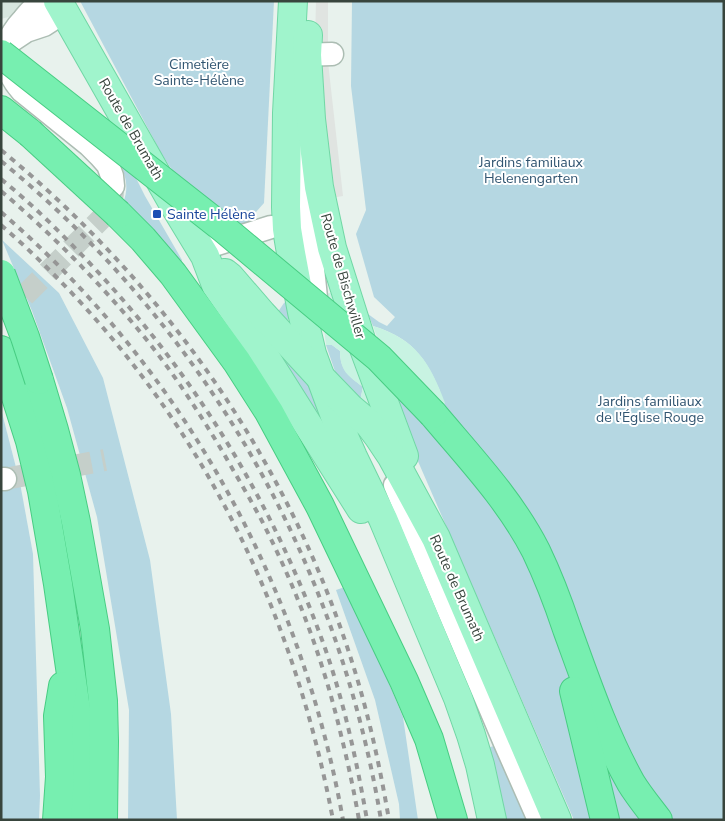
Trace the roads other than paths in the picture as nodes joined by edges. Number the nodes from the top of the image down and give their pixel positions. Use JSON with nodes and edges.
{"nodes":[{"id":1,"x":308,"y":1,"type":"edge"},
{"id":2,"x":55,"y":5,"type":"edge"},
{"id":3,"x":292,"y":13,"type":"edge"},
{"id":4,"x":4,"y":50,"type":"edge"},
{"id":5,"x":320,"y":54,"type":"junction"},
{"id":6,"x":1,"y":110,"type":"edge"},
{"id":7,"x":287,"y":113,"type":"junction"},
{"id":8,"x":113,"y":186,"type":"tunnel mouth"},
{"id":9,"x":271,"y":227,"type":"dead end"},
{"id":10,"x":211,"y":250,"type":"junction"},
{"id":11,"x":1,"y":274,"type":"edge"},
{"id":12,"x":302,"y":312,"type":"junction"},
{"id":13,"x":277,"y":330,"type":"junction"},
{"id":14,"x":1,"y":350,"type":"edge"},
{"id":15,"x":334,"y":396,"type":"junction"},
{"id":16,"x":451,"y":435,"type":"junction"},
{"id":17,"x":436,"y":538,"type":"junction"},
{"id":18,"x":423,"y":613,"type":"junction"},
{"id":19,"x":68,"y":650,"type":"junction"},
{"id":20,"x":104,"y":741,"type":"junction"},
{"id":21,"x":57,"y":820,"type":"edge"},
{"id":22,"x":82,"y":820,"type":"edge"},
{"id":23,"x":103,"y":820,"type":"edge"},
{"id":24,"x":114,"y":820,"type":"edge"},
{"id":25,"x":452,"y":820,"type":"edge"},
{"id":26,"x":492,"y":820,"type":"edge"},
{"id":27,"x":539,"y":820,"type":"edge"},
{"id":28,"x":557,"y":820,"type":"edge"},
{"id":29,"x":605,"y":820,"type":"edge"},
{"id":30,"x":658,"y":820,"type":"edge"}],
"edges":[{"from":1,"to":5,"type":"main road","name":"Route de Bischwiller"},
{"from":2,"to":4,"type":"street"},
{"from":2,"to":10,"type":"main road","name":"Route de Brumath"},
{"from":3,"to":5,"type":"street"},
{"from":3,"to":7,"type":"main road"},
{"from":4,"to":8,"type":"street"},
{"from":4,"to":16,"type":"highway","bridge":true},
{"from":5,"to":17,"type":"main road","name":"Route de Bischwiller"},
{"from":6,"to":25,"type":"highway","bridge":true},
{"from":7,"to":12,"type":"main road"},
{"from":7,"to":15,"type":"street"},
{"from":9,"to":10,"type":"street"},
{"from":10,"to":13,"type":"main road","name":"Route de Brumath"},
{"from":10,"to":15,"type":"street"},
{"from":10,"to":18,"type":"main road","name":"Route de Brumath"},
{"from":11,"to":20,"type":"highway","bridge":true},
{"from":12,"to":13,"type":"main road"},
{"from":12,"to":15,"type":"main road"},
{"from":13,"to":15,"type":"main road","name":"Route de Brumath"},
{"from":14,"to":19,"type":"highway"},
{"from":15,"to":17,"type":"main road","name":"Route de Brumath"},
{"from":15,"to":18,"type":"main road","name":"Route de Brumath"},
{"from":15,"to":27,"type":"street"},
{"from":16,"to":29,"type":"highway"},
{"from":16,"to":30,"type":"highway"},
{"from":17,"to":28,"type":"main road","name":"Route de Brumath"},
{"from":18,"to":26,"type":"main road","name":"Route de Brumath"},
{"from":19,"to":21,"type":"highway"},
{"from":19,"to":22,"type":"highway"},
{"from":20,"to":23,"type":"highway"},
{"from":20,"to":24,"type":"highway"}]}
